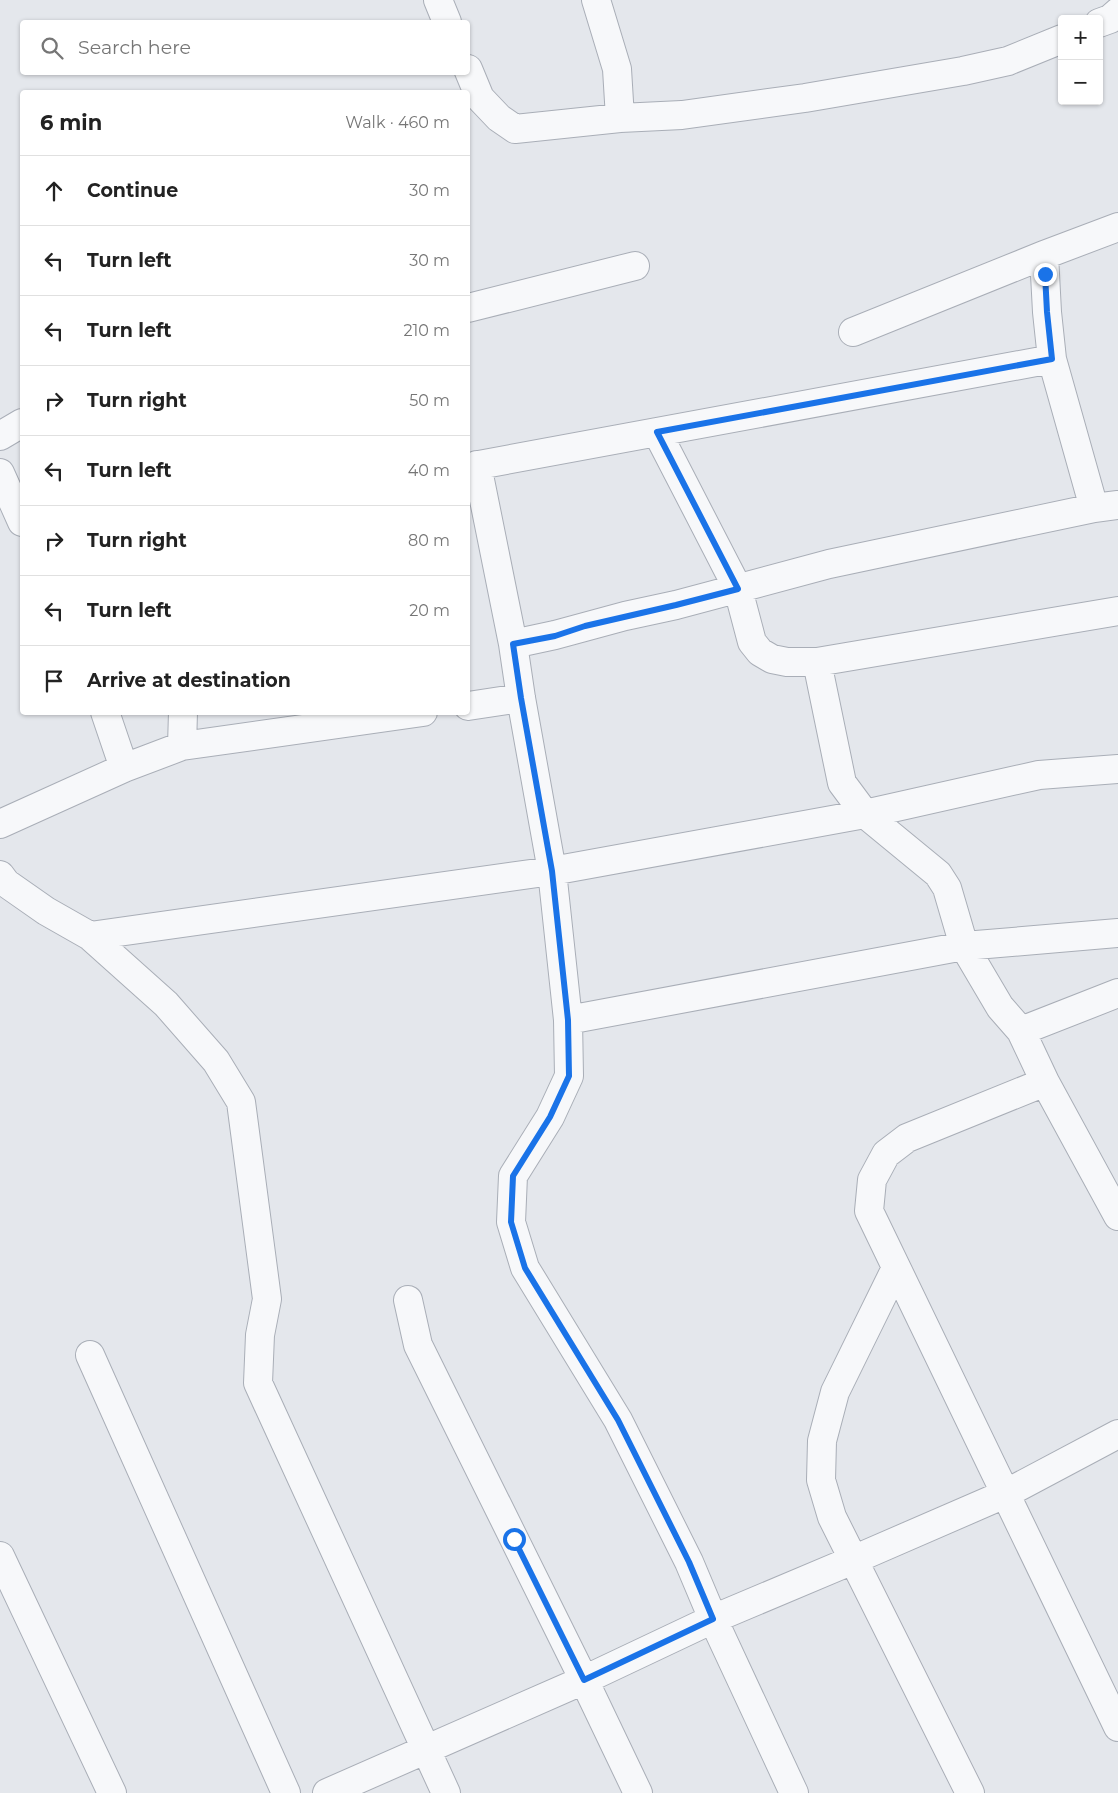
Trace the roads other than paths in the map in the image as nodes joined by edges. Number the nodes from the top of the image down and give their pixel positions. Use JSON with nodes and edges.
{"nodes":[{"id":1,"x":438,"y":0,"type":"edge"},
{"id":2,"x":596,"y":0,"type":"edge"},
{"id":3,"x":1118,"y":12,"type":"edge"},
{"id":4,"x":446,"y":20,"type":"edge"},
{"id":5,"x":1103,"y":22,"type":"edge"},
{"id":6,"x":1058,"y":41,"type":"edge"},
{"id":7,"x":470,"y":74,"type":"edge"},
{"id":8,"x":620,"y":118,"type":"junction"},
{"id":9,"x":1118,"y":228,"type":"edge"},
{"id":10,"x":1044,"y":255,"type":"junction"},
{"id":11,"x":635,"y":266,"type":"dead end"},
{"id":12,"x":470,"y":307,"type":"edge"},
{"id":13,"x":853,"y":332,"type":"dead end"},
{"id":14,"x":1052,"y":359,"type":"junction"},
{"id":15,"x":20,"y":424,"type":"edge"},
{"id":16,"x":657,"y":432,"type":"junction"},
{"id":17,"x":0,"y":436,"type":"edge"},
{"id":18,"x":472,"y":466,"type":"edge"},
{"id":19,"x":0,"y":473,"type":"edge"},
{"id":20,"x":1106,"y":507,"type":"edge"},
{"id":21,"x":20,"y":518,"type":"edge"},
{"id":22,"x":738,"y":589,"type":"junction"},
{"id":23,"x":1118,"y":611,"type":"edge"},
{"id":24,"x":513,"y":644,"type":"junction"},
{"id":25,"x":817,"y":662,"type":"junction"},
{"id":26,"x":521,"y":698,"type":"junction"},
{"id":27,"x":470,"y":706,"type":"edge"},
{"id":28,"x":106,"y":715,"type":"edge"},
{"id":29,"x":183,"y":715,"type":"edge"},
{"id":30,"x":402,"y":715,"type":"edge"},
{"id":31,"x":182,"y":746,"type":"junction"},
{"id":32,"x":124,"y":768,"type":"junction"},
{"id":33,"x":1118,"y":769,"type":"edge"},
{"id":34,"x":865,"y":814,"type":"junction"},
{"id":35,"x":0,"y":824,"type":"edge"},
{"id":36,"x":552,"y":871,"type":"junction"},
{"id":37,"x":0,"y":875,"type":"edge"},
{"id":38,"x":1118,"y":933,"type":"edge"},
{"id":39,"x":90,"y":936,"type":"junction"},
{"id":40,"x":964,"y":946,"type":"junction"},
{"id":41,"x":1118,"y":993,"type":"edge"},
{"id":42,"x":568,"y":1020,"type":"junction"},
{"id":43,"x":1020,"y":1031,"type":"junction"},
{"id":44,"x":1045,"y":1082,"type":"junction"},
{"id":45,"x":1118,"y":1216,"type":"edge"},
{"id":46,"x":896,"y":1268,"type":"junction"},
{"id":47,"x":408,"y":1300,"type":"dead end"},
{"id":48,"x":90,"y":1354,"type":"dead end"},
{"id":49,"x":1118,"y":1434,"type":"edge"},
{"id":50,"x":1005,"y":1494,"type":"junction"},
{"id":51,"x":0,"y":1556,"type":"edge"},
{"id":52,"x":853,"y":1560,"type":"junction"},
{"id":53,"x":713,"y":1619,"type":"junction"},
{"id":54,"x":584,"y":1680,"type":"junction"},
{"id":55,"x":1118,"y":1727,"type":"edge"},
{"id":56,"x":426,"y":1750,"type":"junction"},
{"id":57,"x":112,"y":1793,"type":"edge"},
{"id":58,"x":286,"y":1793,"type":"edge"},
{"id":59,"x":327,"y":1793,"type":"edge"},
{"id":60,"x":446,"y":1793,"type":"edge"},
{"id":61,"x":638,"y":1793,"type":"edge"},
{"id":62,"x":794,"y":1793,"type":"edge"},
{"id":63,"x":970,"y":1793,"type":"edge"}],
"edges":[{"from":1,"to":4,"type":"street"},
{"from":2,"to":8,"type":"street"},
{"from":3,"to":5,"type":"street"},
{"from":6,"to":8,"type":"street"},
{"from":7,"to":8,"type":"street"},
{"from":9,"to":10,"type":"street"},
{"from":10,"to":13,"type":"street"},
{"from":10,"to":14,"type":"street"},
{"from":11,"to":12,"type":"street"},
{"from":14,"to":16,"type":"street"},
{"from":14,"to":20,"type":"street"},
{"from":15,"to":17,"type":"street"},
{"from":16,"to":18,"type":"street"},
{"from":16,"to":22,"type":"street"},
{"from":18,"to":24,"type":"street"},
{"from":19,"to":21,"type":"street"},
{"from":20,"to":22,"type":"street"},
{"from":22,"to":24,"type":"street"},
{"from":22,"to":25,"type":"street"},
{"from":23,"to":25,"type":"street"},
{"from":24,"to":26,"type":"street"},
{"from":25,"to":34,"type":"street"},
{"from":26,"to":27,"type":"street"},
{"from":26,"to":36,"type":"street"},
{"from":28,"to":32,"type":"street"},
{"from":29,"to":31,"type":"street"},
{"from":30,"to":31,"type":"street"},
{"from":31,"to":32,"type":"street"},
{"from":32,"to":35,"type":"street"},
{"from":33,"to":34,"type":"street"},
{"from":34,"to":36,"type":"street"},
{"from":34,"to":40,"type":"street"},
{"from":36,"to":39,"type":"street"},
{"from":36,"to":42,"type":"street"},
{"from":37,"to":39,"type":"street"},
{"from":38,"to":40,"type":"street"},
{"from":39,"to":56,"type":"street"},
{"from":40,"to":42,"type":"street"},
{"from":40,"to":43,"type":"street"},
{"from":41,"to":43,"type":"street"},
{"from":42,"to":53,"type":"street"},
{"from":43,"to":44,"type":"street"},
{"from":44,"to":45,"type":"street"},
{"from":44,"to":46,"type":"street"},
{"from":46,"to":50,"type":"street"},
{"from":46,"to":52,"type":"street"},
{"from":47,"to":54,"type":"street"},
{"from":48,"to":58,"type":"street"},
{"from":49,"to":50,"type":"street"},
{"from":50,"to":52,"type":"street"},
{"from":50,"to":55,"type":"street"},
{"from":51,"to":57,"type":"street"},
{"from":52,"to":53,"type":"street"},
{"from":52,"to":63,"type":"street"},
{"from":53,"to":54,"type":"street"},
{"from":53,"to":62,"type":"street"},
{"from":54,"to":56,"type":"street"},
{"from":54,"to":61,"type":"street"},
{"from":56,"to":59,"type":"street"},
{"from":56,"to":60,"type":"street"}]}
